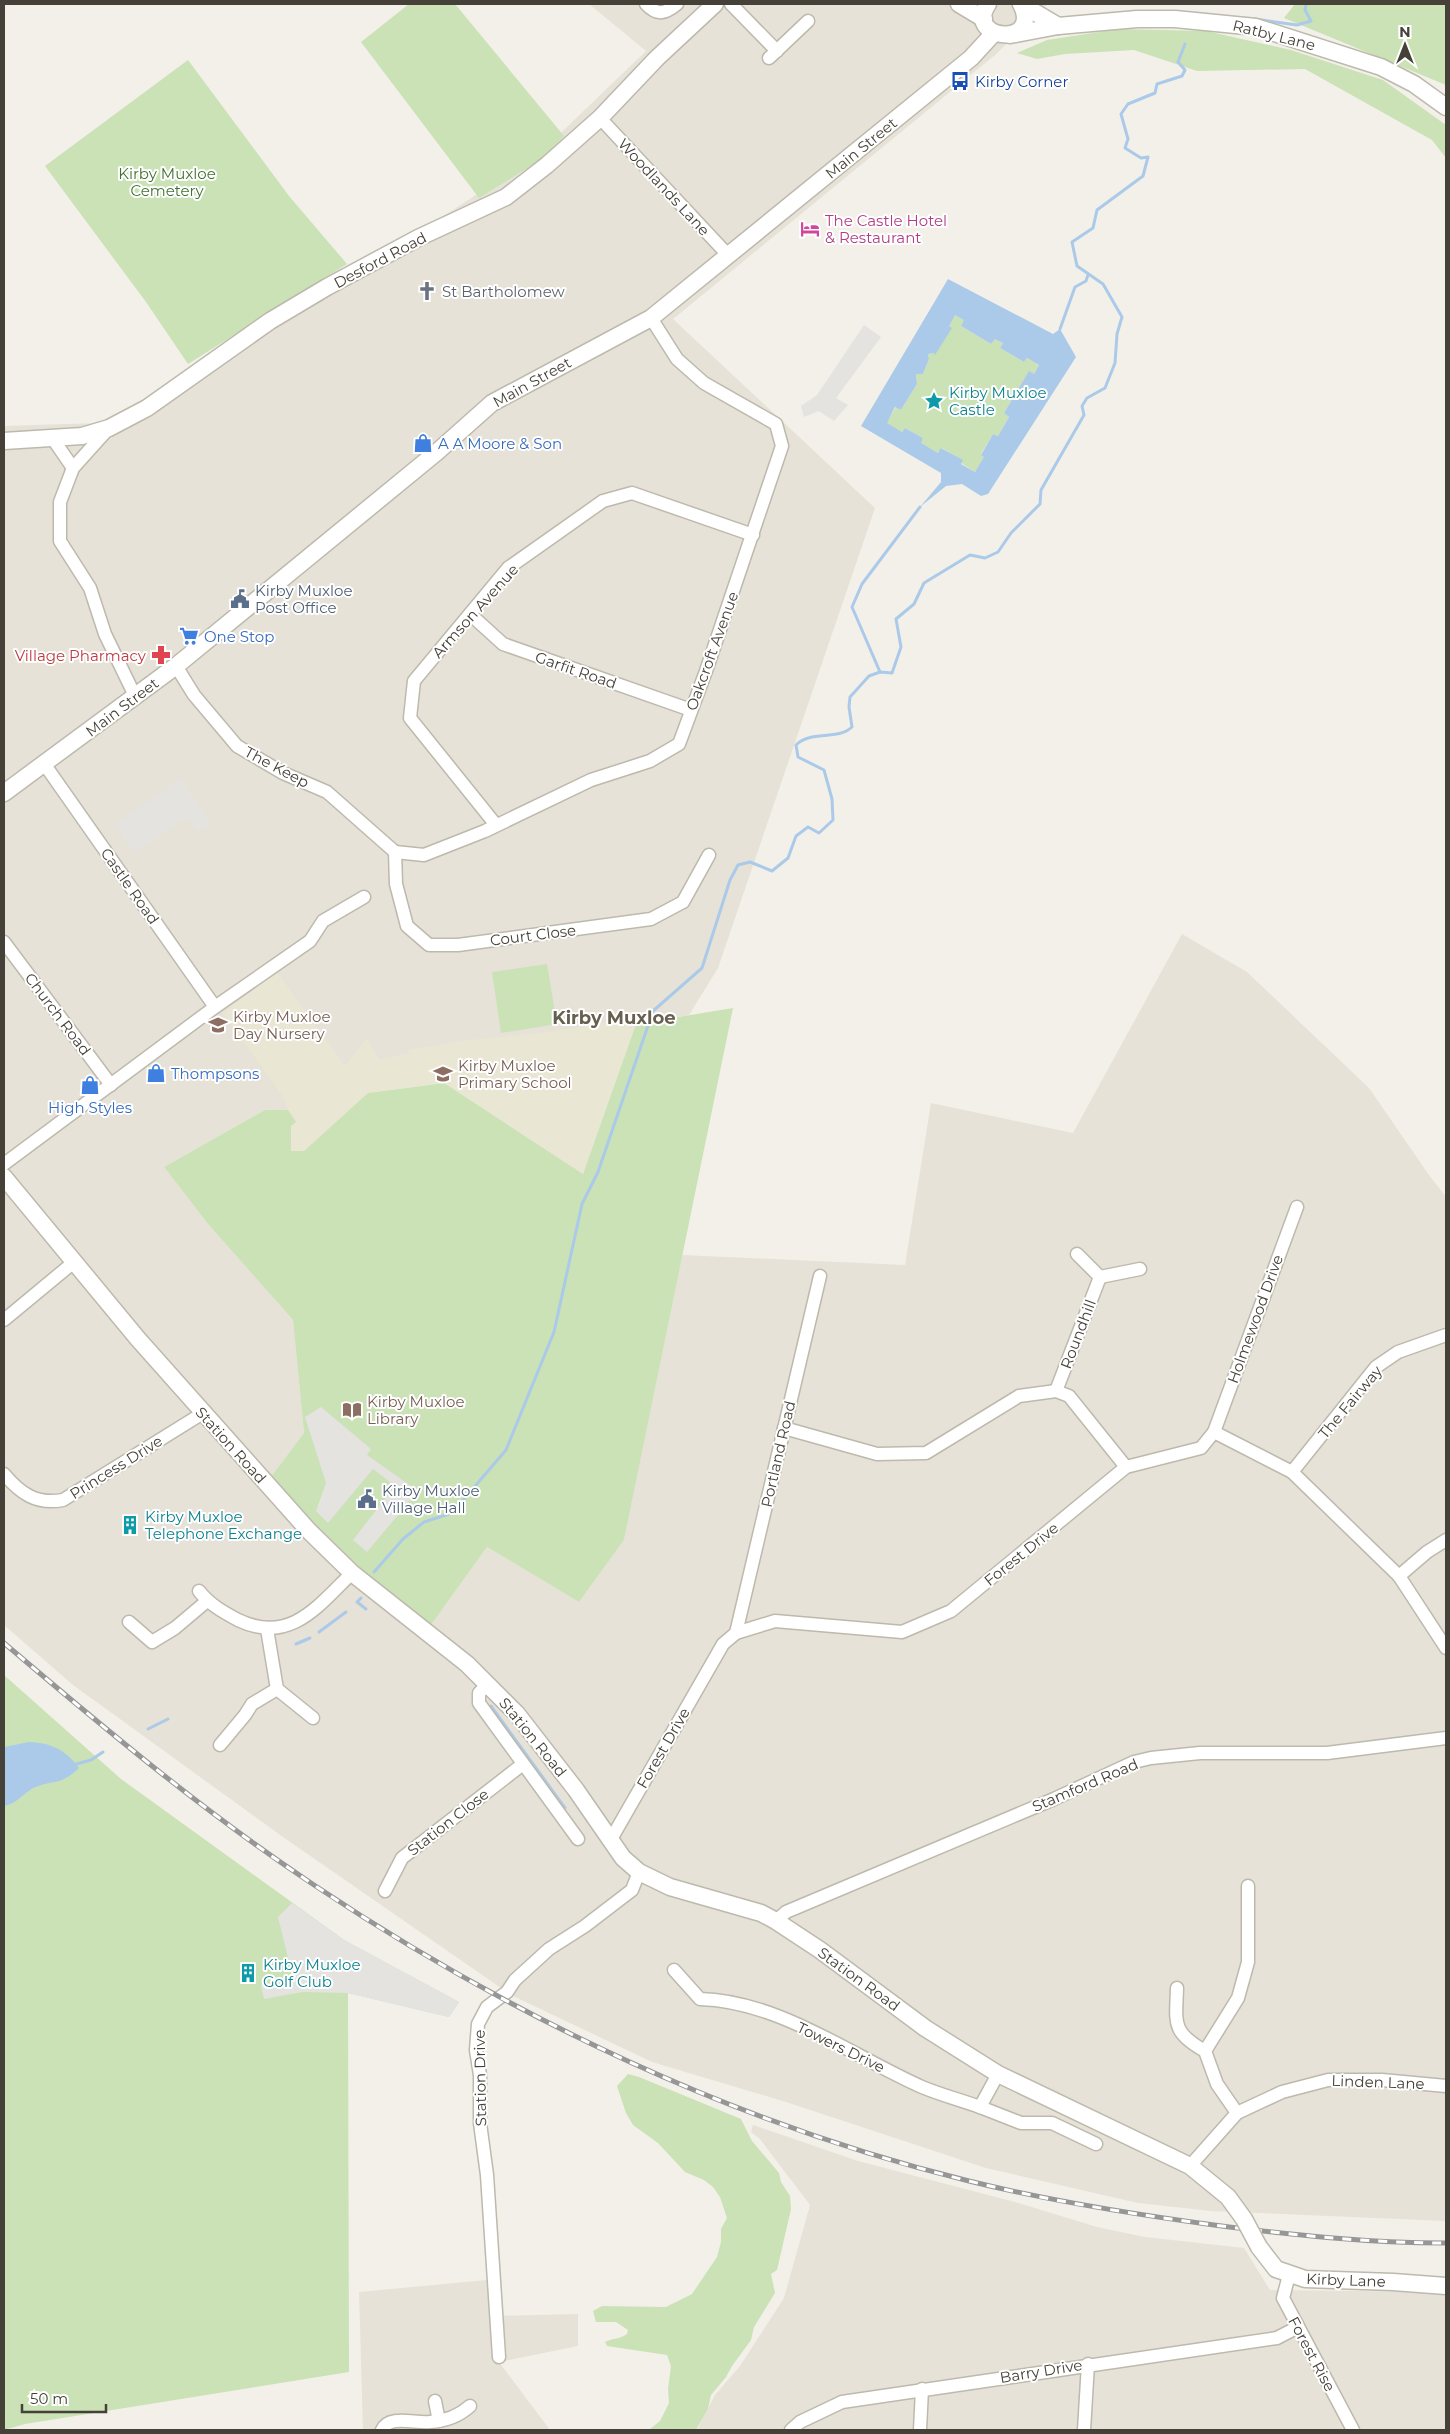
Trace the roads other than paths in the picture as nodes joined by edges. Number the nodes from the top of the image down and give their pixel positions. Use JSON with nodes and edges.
{"nodes":[{"id":1,"x":646,"y":4,"type":"edge"},
{"id":2,"x":676,"y":4,"type":"edge"},
{"id":3,"x":715,"y":4,"type":"edge"},
{"id":4,"x":730,"y":4,"type":"edge"},
{"id":5,"x":959,"y":4,"type":"edge"},
{"id":6,"x":1021,"y":4,"type":"edge"},
{"id":7,"x":986,"y":11,"type":"edge"},
{"id":8,"x":808,"y":22,"type":"dead end"},
{"id":9,"x":1058,"y":26,"type":"junction"},
{"id":10,"x":1002,"y":34,"type":"junction"},
{"id":11,"x":1446,"y":107,"type":"edge"},
{"id":12,"x":600,"y":118,"type":"junction"},
{"id":13,"x":728,"y":255,"type":"junction"},
{"id":14,"x":651,"y":318,"type":"junction"},
{"id":15,"x":109,"y":428,"type":"junction"},
{"id":16,"x":53,"y":438,"type":"junction"},
{"id":17,"x":4,"y":441,"type":"edge"},
{"id":18,"x":73,"y":468,"type":"junction"},
{"id":19,"x":753,"y":535,"type":"junction"},
{"id":20,"x":470,"y":614,"type":"junction"},
{"id":21,"x":176,"y":666,"type":"junction"},
{"id":22,"x":136,"y":698,"type":"junction"},
{"id":23,"x":691,"y":710,"type":"junction"},
{"id":24,"x":45,"y":765,"type":"junction"},
{"id":25,"x":4,"y":794,"type":"edge"},
{"id":26,"x":496,"y":825,"type":"junction"},
{"id":27,"x":395,"y":852,"type":"junction"},
{"id":28,"x":709,"y":854,"type":"dead end"},
{"id":29,"x":364,"y":896,"type":"dead end"},
{"id":30,"x":4,"y":942,"type":"edge"},
{"id":31,"x":215,"y":1007,"type":"junction"},
{"id":32,"x":111,"y":1085,"type":"junction"},
{"id":33,"x":4,"y":1164,"type":"edge"},
{"id":34,"x":4,"y":1177,"type":"edge"},
{"id":35,"x":1297,"y":1207,"type":"dead end"},
{"id":36,"x":1078,"y":1254,"type":"dead end"},
{"id":37,"x":74,"y":1262,"type":"junction"},
{"id":38,"x":1140,"y":1269,"type":"dead end"},
{"id":39,"x":820,"y":1276,"type":"dead end"},
{"id":40,"x":1100,"y":1277,"type":"junction"},
{"id":41,"x":4,"y":1320,"type":"edge"},
{"id":42,"x":1446,"y":1335,"type":"edge"},
{"id":43,"x":1056,"y":1391,"type":"junction"},
{"id":44,"x":203,"y":1413,"type":"junction"},
{"id":45,"x":784,"y":1428,"type":"junction"},
{"id":46,"x":1214,"y":1432,"type":"junction"},
{"id":47,"x":1126,"y":1467,"type":"junction"},
{"id":48,"x":1292,"y":1472,"type":"junction"},
{"id":49,"x":4,"y":1474,"type":"edge"},
{"id":50,"x":1446,"y":1540,"type":"edge"},
{"id":51,"x":352,"y":1573,"type":"junction"},
{"id":52,"x":1399,"y":1576,"type":"junction"},
{"id":53,"x":199,"y":1590,"type":"dead end"},
{"id":54,"x":207,"y":1601,"type":"junction"},
{"id":55,"x":129,"y":1622,"type":"dead end"},
{"id":56,"x":267,"y":1629,"type":"junction"},
{"id":57,"x":736,"y":1633,"type":"junction"},
{"id":58,"x":1446,"y":1648,"type":"edge"},
{"id":59,"x":488,"y":1684,"type":"junction"},
{"id":60,"x":277,"y":1689,"type":"junction"},
{"id":61,"x":313,"y":1718,"type":"dead end"},
{"id":62,"x":1446,"y":1738,"type":"edge"},
{"id":63,"x":220,"y":1745,"type":"dead end"},
{"id":64,"x":523,"y":1764,"type":"junction"},
{"id":65,"x":578,"y":1839,"type":"dead end"},
{"id":66,"x":610,"y":1841,"type":"junction"},
{"id":67,"x":640,"y":1872,"type":"junction"},
{"id":68,"x":1248,"y":1886,"type":"dead end"},
{"id":69,"x":385,"y":1891,"type":"dead end"},
{"id":70,"x":776,"y":1921,"type":"junction"},
{"id":71,"x":674,"y":1970,"type":"dead end"},
{"id":72,"x":1177,"y":1988,"type":"dead end"},
{"id":73,"x":1205,"y":2051,"type":"junction"},
{"id":74,"x":998,"y":2074,"type":"junction"},
{"id":75,"x":1446,"y":2086,"type":"edge"},
{"id":76,"x":980,"y":2107,"type":"junction"},
{"id":77,"x":1237,"y":2113,"type":"junction"},
{"id":78,"x":1096,"y":2144,"type":"dead end"},
{"id":79,"x":1190,"y":2166,"type":"junction"},
{"id":80,"x":1259,"y":2247,"type":"joint"},
{"id":81,"x":1289,"y":2275,"type":"junction"},
{"id":82,"x":1446,"y":2286,"type":"edge"},
{"id":83,"x":1298,"y":2327,"type":"junction"},
{"id":84,"x":499,"y":2357,"type":"dead end"},
{"id":85,"x":1088,"y":2364,"type":"junction"},
{"id":86,"x":922,"y":2389,"type":"junction"},
{"id":87,"x":435,"y":2401,"type":"dead end"},
{"id":88,"x":470,"y":2406,"type":"dead end"},
{"id":89,"x":439,"y":2421,"type":"junction"},
{"id":90,"x":382,"y":2430,"type":"edge"},
{"id":91,"x":791,"y":2430,"type":"edge"},
{"id":92,"x":920,"y":2430,"type":"edge"},
{"id":93,"x":1084,"y":2430,"type":"edge"},
{"id":94,"x":1353,"y":2430,"type":"edge"}],
"edges":[{"from":1,"to":2,"type":"street"},
{"from":3,"to":12,"type":"street","name":"Desford Road"},
{"from":4,"to":8,"type":"street"},
{"from":5,"to":7,"type":"street"},
{"from":6,"to":9,"type":"street"},
{"from":6,"to":10,"type":"street","name":"Main Street"},
{"from":7,"to":10,"type":"street"},
{"from":9,"to":10,"type":"street","name":"Ratby Lane"},
{"from":9,"to":11,"type":"street","name":"Ratby Lane"},
{"from":10,"to":13,"type":"street","name":"Main Street"},
{"from":12,"to":13,"type":"street","name":"Woodlands Lane"},
{"from":12,"to":15,"type":"street","name":"Desford Road"},
{"from":13,"to":14,"type":"street","name":"Main Street"},
{"from":14,"to":19,"type":"street","name":"Oakcroft Avenue"},
{"from":14,"to":21,"type":"street","name":"Main Street"},
{"from":15,"to":16,"type":"street","name":"Desford Road"},
{"from":15,"to":18,"type":"street"},
{"from":16,"to":17,"type":"street","name":"Desford Road"},
{"from":16,"to":18,"type":"street"},
{"from":18,"to":22,"type":"street"},
{"from":19,"to":20,"type":"street","name":"Armson Avenue"},
{"from":19,"to":23,"type":"street","name":"Oakcroft Avenue"},
{"from":20,"to":23,"type":"street","name":"Garfit Road"},
{"from":20,"to":26,"type":"street","name":"Armson Avenue"},
{"from":21,"to":22,"type":"street","name":"Main Street"},
{"from":21,"to":27,"type":"street","name":"The Keep"},
{"from":22,"to":24,"type":"street","name":"Main Street"},
{"from":23,"to":26,"type":"street","name":"Oakcroft Avenue"},
{"from":24,"to":25,"type":"street","name":"Main Street"},
{"from":24,"to":31,"type":"street","name":"Castle Road"},
{"from":26,"to":27,"type":"street","name":"Oakcroft Avenue"},
{"from":27,"to":28,"type":"street","name":"Court Close"},
{"from":29,"to":31,"type":"street"},
{"from":30,"to":32,"type":"street","name":"Church Road"},
{"from":31,"to":32,"type":"street"},
{"from":32,"to":33,"type":"street"},
{"from":34,"to":37,"type":"street","name":"Station Road"},
{"from":35,"to":46,"type":"street","name":"Holmewood Drive"},
{"from":36,"to":40,"type":"street"},
{"from":37,"to":41,"type":"street"},
{"from":37,"to":44,"type":"street","name":"Station Road"},
{"from":38,"to":40,"type":"street"},
{"from":39,"to":45,"type":"street","name":"Portland Road"},
{"from":40,"to":43,"type":"street","name":"Roundhill"},
{"from":42,"to":48,"type":"street","name":"The Fairway"},
{"from":43,"to":45,"type":"street"},
{"from":43,"to":47,"type":"street"},
{"from":44,"to":49,"type":"street","name":"Princess Drive"},
{"from":44,"to":51,"type":"street","name":"Station Road"},
{"from":45,"to":57,"type":"street","name":"Portland Road"},
{"from":46,"to":47,"type":"street","name":"Forest Drive"},
{"from":46,"to":48,"type":"street"},
{"from":47,"to":57,"type":"street","name":"Forest Drive"},
{"from":48,"to":52,"type":"street"},
{"from":50,"to":52,"type":"street"},
{"from":51,"to":56,"type":"street"},
{"from":51,"to":59,"type":"street","name":"Station Road"},
{"from":52,"to":58,"type":"street"},
{"from":53,"to":54,"type":"street"},
{"from":54,"to":55,"type":"street"},
{"from":54,"to":56,"type":"street"},
{"from":56,"to":60,"type":"street"},
{"from":57,"to":66,"type":"street","name":"Forest Drive"},
{"from":59,"to":64,"type":"street","name":"Station Road"},
{"from":59,"to":66,"type":"street","name":"Station Road"},
{"from":60,"to":61,"type":"street"},
{"from":60,"to":63,"type":"street"},
{"from":62,"to":70,"type":"street","name":"Stamford Road"},
{"from":64,"to":65,"type":"street","name":"Station Road"},
{"from":64,"to":69,"type":"street","name":"Station Close"},
{"from":66,"to":67,"type":"street","name":"Station Road"},
{"from":67,"to":70,"type":"street","name":"Station Road"},
{"from":67,"to":84,"type":"street","name":"Station Drive"},
{"from":68,"to":73,"type":"street"},
{"from":70,"to":74,"type":"street","name":"Station Road"},
{"from":71,"to":76,"type":"street","name":"Towers Drive"},
{"from":72,"to":73,"type":"street"},
{"from":73,"to":77,"type":"street"},
{"from":74,"to":76,"type":"street"},
{"from":74,"to":79,"type":"street","name":"Station Road"},
{"from":75,"to":77,"type":"street","name":"Linden Lane"},
{"from":76,"to":78,"type":"street","name":"Towers Drive"},
{"from":77,"to":79,"type":"street","name":"Linden Lane"},
{"from":79,"to":80,"type":"street","name":"Station Road","bridge":true},
{"from":80,"to":81,"type":"street","name":"Kirby Lane"},
{"from":81,"to":82,"type":"street","name":"Kirby Lane"},
{"from":81,"to":83,"type":"street","name":"Forest Rise"},
{"from":83,"to":85,"type":"street","name":"Barry Drive"},
{"from":83,"to":94,"type":"street","name":"Forest Rise"},
{"from":85,"to":86,"type":"street","name":"Barry Drive"},
{"from":85,"to":93,"type":"street"},
{"from":86,"to":91,"type":"street","name":"Barry Drive"},
{"from":86,"to":92,"type":"street"},
{"from":87,"to":89,"type":"street"},
{"from":88,"to":89,"type":"street"},
{"from":89,"to":90,"type":"street"}]}
